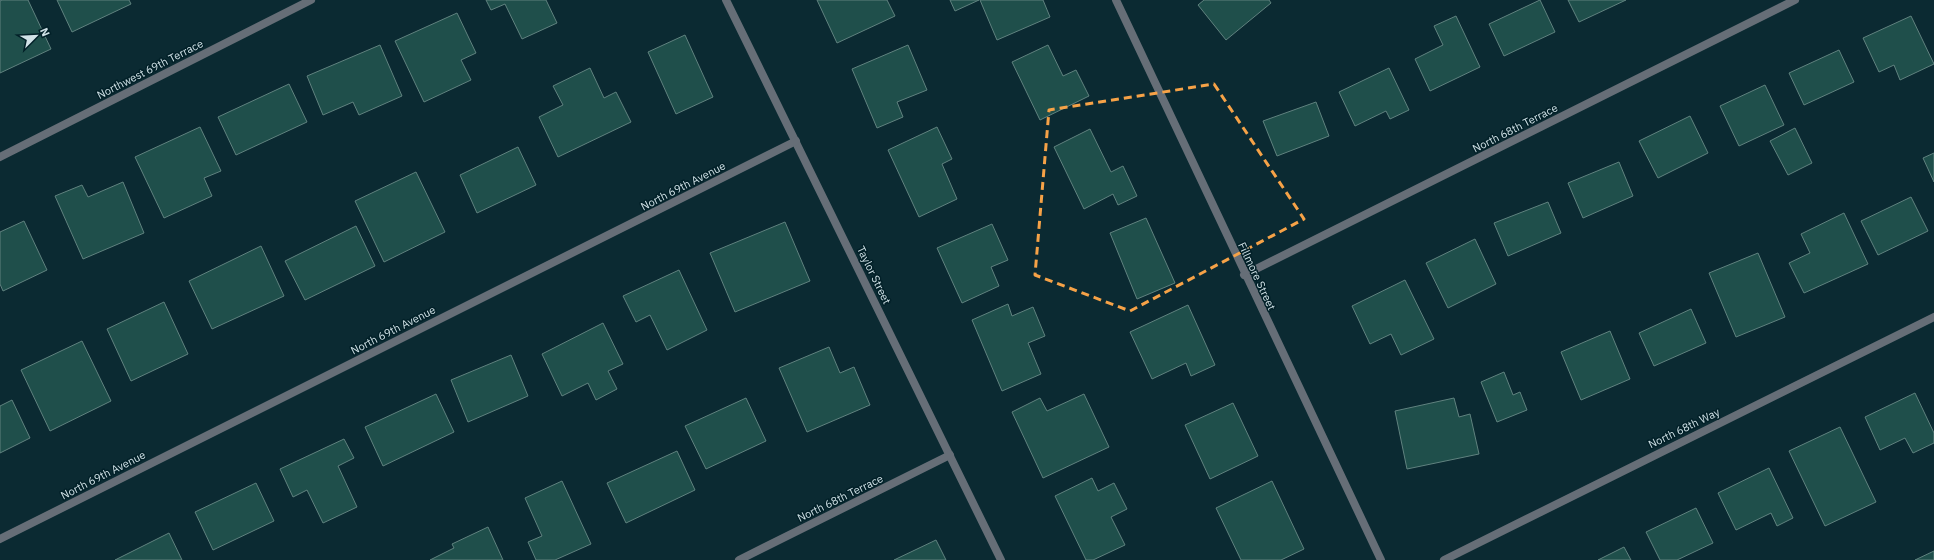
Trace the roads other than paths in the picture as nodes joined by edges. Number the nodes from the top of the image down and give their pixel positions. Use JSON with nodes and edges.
{"nodes":[{"id":1,"x":311,"y":0,"type":"edge"},
{"id":2,"x":726,"y":0,"type":"edge"},
{"id":3,"x":1116,"y":0,"type":"edge"},
{"id":4,"x":1795,"y":0,"type":"edge"},
{"id":5,"x":796,"y":142,"type":"junction"},
{"id":6,"x":0,"y":158,"type":"edge"},
{"id":7,"x":1244,"y":275,"type":"junction"},
{"id":8,"x":1934,"y":317,"type":"edge"},
{"id":9,"x":950,"y":455,"type":"junction"},
{"id":10,"x":0,"y":539,"type":"edge"},
{"id":11,"x":739,"y":560,"type":"edge"},
{"id":12,"x":1001,"y":560,"type":"edge"},
{"id":13,"x":1381,"y":560,"type":"edge"},
{"id":14,"x":1444,"y":560,"type":"edge"}],
"edges":[{"from":1,"to":6,"type":"street","name":"Northwest 69th Terrace"},
{"from":2,"to":5,"type":"street","name":"Taylor Street"},
{"from":3,"to":7,"type":"street","name":"Fillmore Street"},
{"from":4,"to":7,"type":"street","name":"North 68th Terrace"},
{"from":5,"to":9,"type":"street","name":"Taylor Street"},
{"from":5,"to":10,"type":"street","name":"North 69th Avenue"},
{"from":7,"to":13,"type":"street","name":"Fillmore Street"},
{"from":8,"to":14,"type":"street","name":"North 68th Way"},
{"from":9,"to":11,"type":"street","name":"North 68th Terrace"},
{"from":9,"to":12,"type":"street","name":"Taylor Street"}]}
